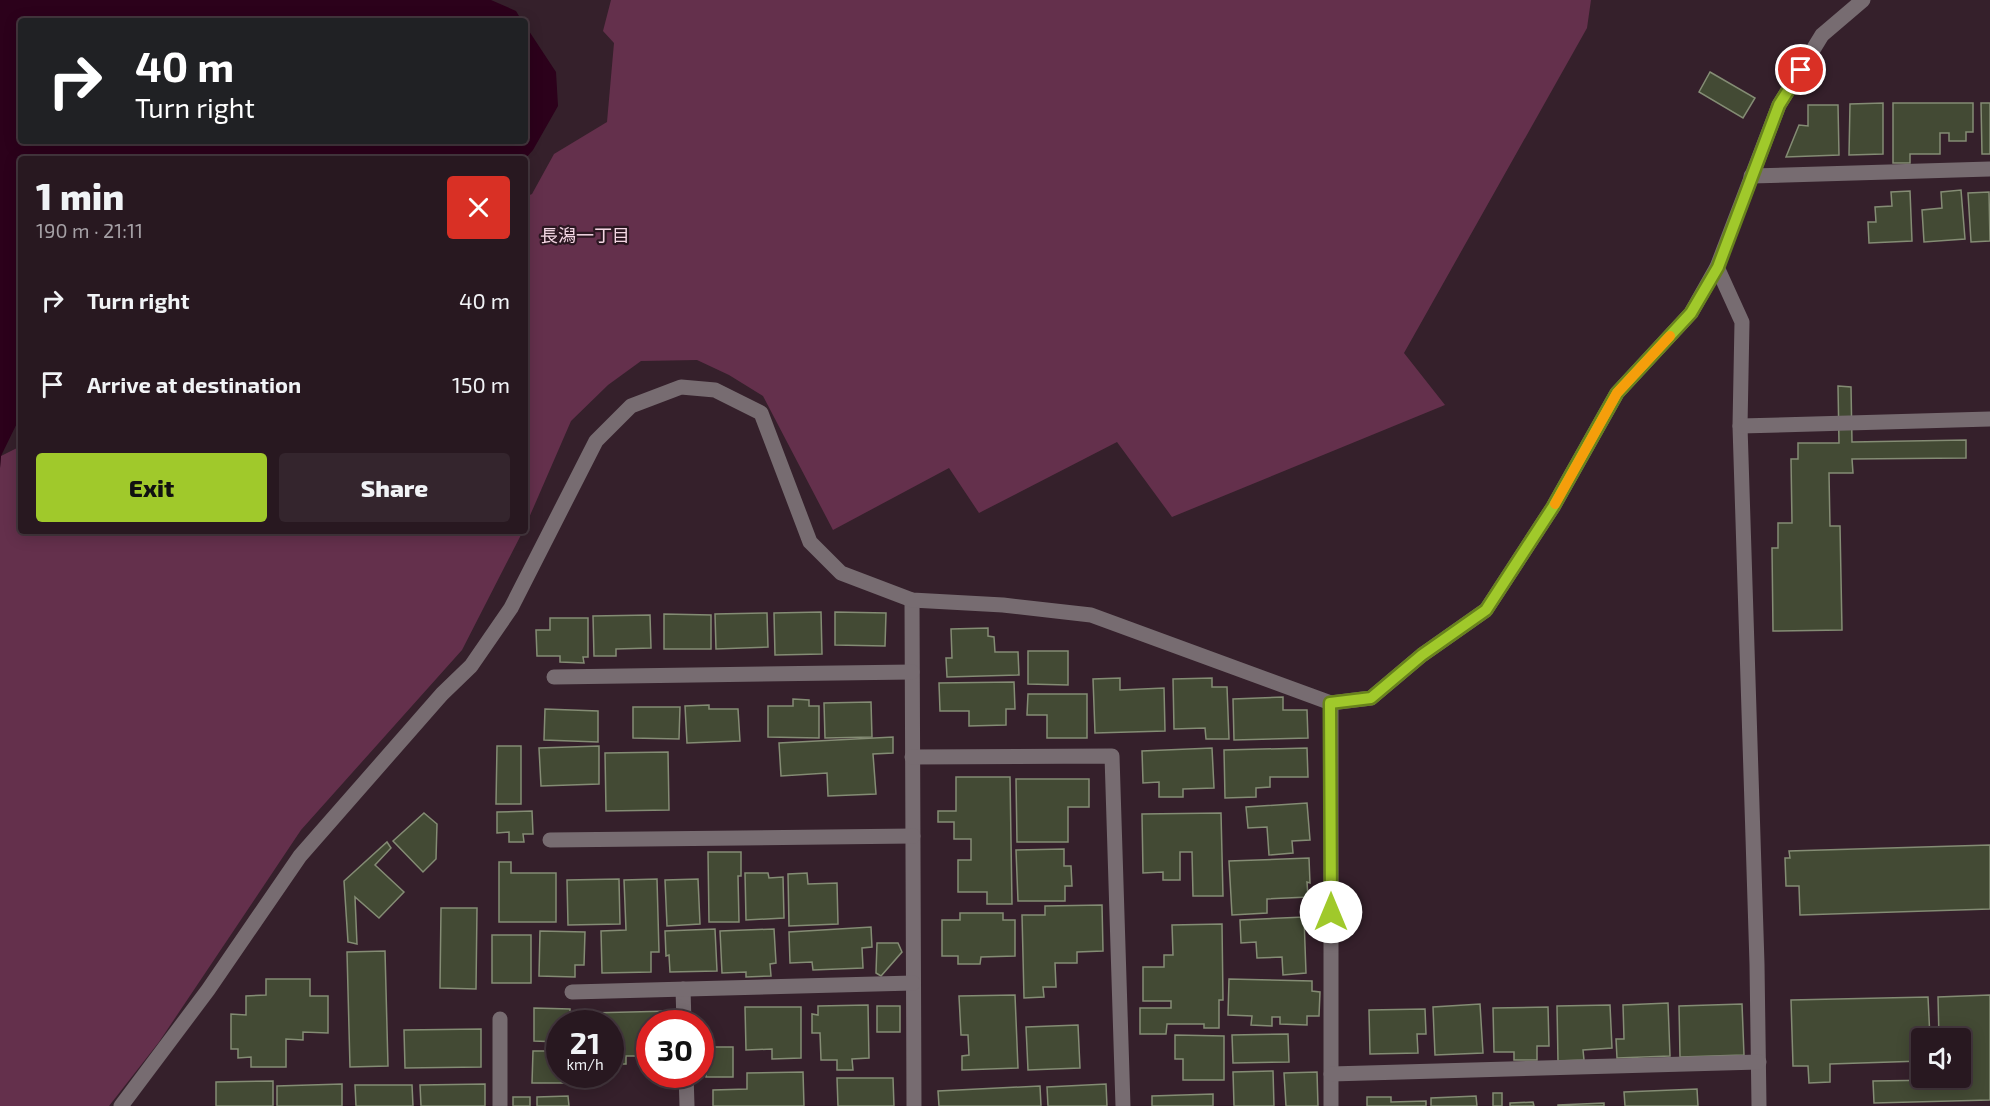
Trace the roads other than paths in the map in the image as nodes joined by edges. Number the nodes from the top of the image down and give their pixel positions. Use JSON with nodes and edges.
{"nodes":[{"id":1,"x":1863,"y":0,"type":"edge"},
{"id":2,"x":1990,"y":169,"type":"edge"},
{"id":3,"x":1751,"y":176,"type":"junction"},
{"id":4,"x":1718,"y":267,"type":"junction"},
{"id":5,"x":1990,"y":419,"type":"edge"},
{"id":6,"x":1740,"y":426,"type":"junction"},
{"id":7,"x":912,"y":600,"type":"junction"},
{"id":8,"x":912,"y":672,"type":"junction"},
{"id":9,"x":554,"y":677,"type":"dead end"},
{"id":10,"x":1330,"y":703,"type":"junction"},
{"id":11,"x":912,"y":758,"type":"junction"},
{"id":12,"x":913,"y":836,"type":"junction"},
{"id":13,"x":550,"y":840,"type":"dead end"},
{"id":14,"x":913,"y":983,"type":"junction"},
{"id":15,"x":682,"y":989,"type":"junction"},
{"id":16,"x":572,"y":992,"type":"dead end"},
{"id":17,"x":683,"y":1010,"type":"edge"},
{"id":18,"x":500,"y":1019,"type":"dead end"},
{"id":19,"x":1758,"y":1062,"type":"junction"},
{"id":20,"x":1331,"y":1074,"type":"junction"},
{"id":21,"x":686,"y":1088,"type":"edge"},
{"id":22,"x":122,"y":1106,"type":"edge"},
{"id":23,"x":500,"y":1106,"type":"edge"},
{"id":24,"x":687,"y":1106,"type":"edge"},
{"id":25,"x":914,"y":1106,"type":"edge"},
{"id":26,"x":1123,"y":1106,"type":"edge"},
{"id":27,"x":1331,"y":1106,"type":"edge"},
{"id":28,"x":1759,"y":1106,"type":"edge"}],
"edges":[{"from":1,"to":3,"type":"street"},
{"from":2,"to":3,"type":"street"},
{"from":3,"to":4,"type":"street"},
{"from":4,"to":6,"type":"street"},
{"from":4,"to":10,"type":"street"},
{"from":5,"to":6,"type":"street"},
{"from":6,"to":19,"type":"street"},
{"from":7,"to":8,"type":"street"},
{"from":7,"to":10,"type":"street"},
{"from":7,"to":22,"type":"street"},
{"from":8,"to":9,"type":"street"},
{"from":8,"to":11,"type":"street"},
{"from":10,"to":20,"type":"street"},
{"from":11,"to":12,"type":"street"},
{"from":11,"to":26,"type":"street"},
{"from":12,"to":13,"type":"street"},
{"from":12,"to":14,"type":"street"},
{"from":14,"to":15,"type":"street"},
{"from":14,"to":25,"type":"street"},
{"from":15,"to":16,"type":"street"},
{"from":15,"to":17,"type":"street"},
{"from":18,"to":23,"type":"street"},
{"from":19,"to":20,"type":"street"},
{"from":19,"to":28,"type":"street"},
{"from":20,"to":27,"type":"street"},
{"from":21,"to":24,"type":"street"}]}
